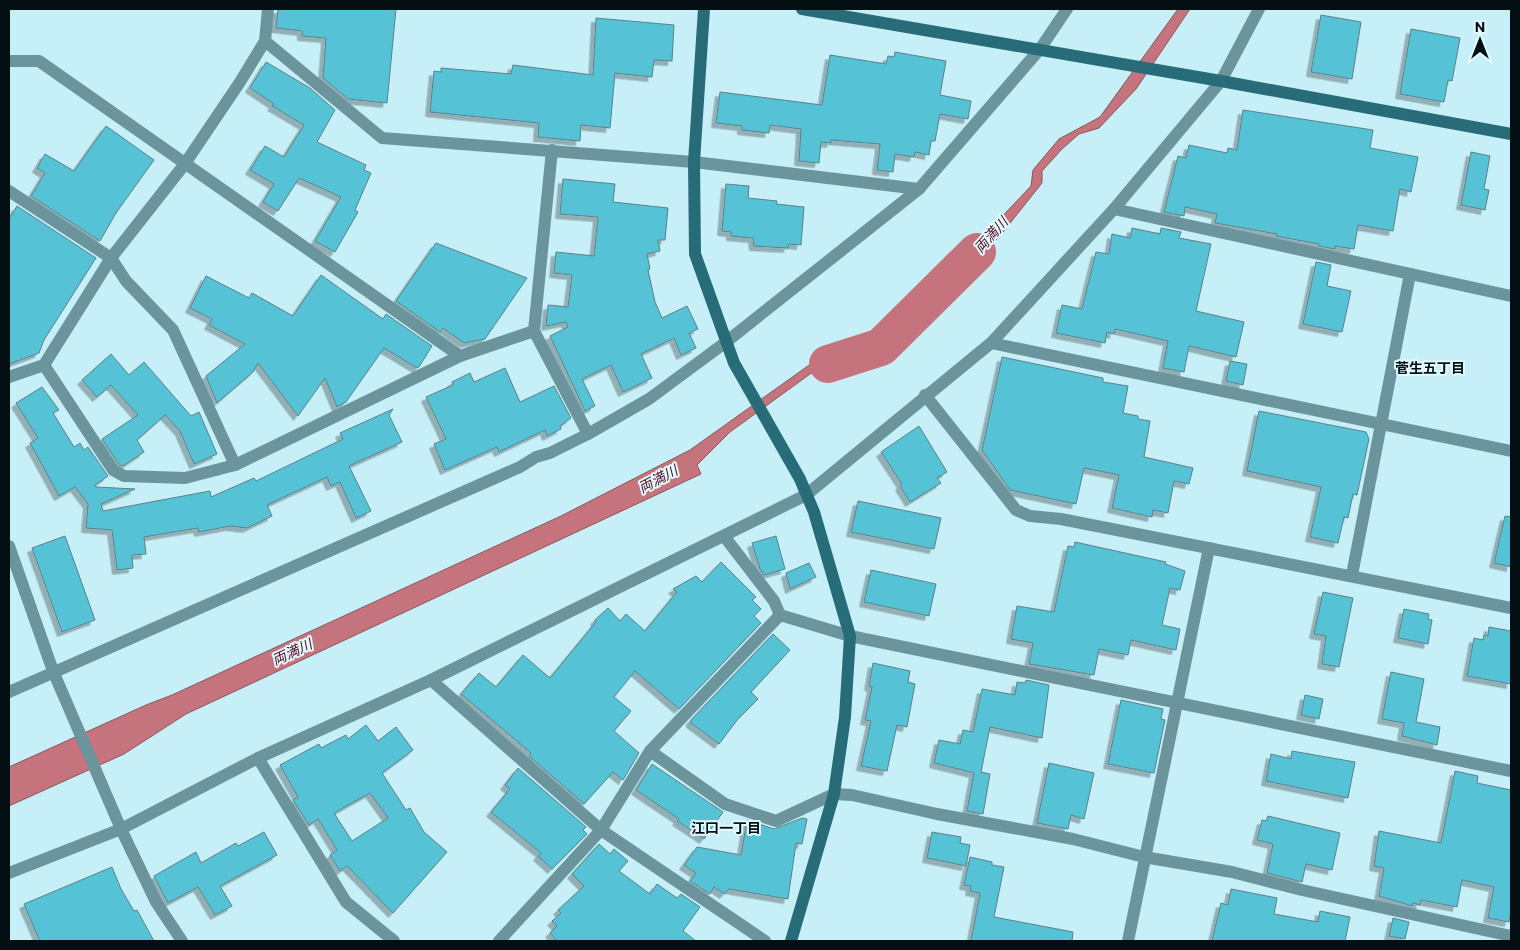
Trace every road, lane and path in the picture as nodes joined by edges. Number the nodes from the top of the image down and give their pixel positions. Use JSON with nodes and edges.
{"nodes":[{"id":1,"x":268,"y":9,"type":"edge"},
{"id":2,"x":704,"y":9,"type":"edge"},
{"id":3,"x":802,"y":9,"type":"edge"},
{"id":4,"x":1067,"y":9,"type":"edge"},
{"id":5,"x":1259,"y":9,"type":"edge"},
{"id":6,"x":265,"y":41,"type":"junction"},
{"id":7,"x":1040,"y":49,"type":"junction"},
{"id":8,"x":9,"y":61,"type":"edge"},
{"id":9,"x":1221,"y":81,"type":"junction"},
{"id":10,"x":1511,"y":134,"type":"edge"},
{"id":11,"x":552,"y":150,"type":"junction"},
{"id":12,"x":694,"y":162,"type":"junction"},
{"id":13,"x":184,"y":165,"type":"junction"},
{"id":14,"x":919,"y":189,"type":"junction"},
{"id":15,"x":9,"y":191,"type":"edge"},
{"id":16,"x":1114,"y":209,"type":"junction"},
{"id":17,"x":111,"y":258,"type":"junction"},
{"id":18,"x":1410,"y":274,"type":"junction"},
{"id":19,"x":1511,"y":296,"type":"edge"},
{"id":20,"x":534,"y":331,"type":"junction"},
{"id":21,"x":726,"y":342,"type":"junction"},
{"id":22,"x":991,"y":342,"type":"junction"},
{"id":23,"x":460,"y":356,"type":"junction"},
{"id":24,"x":44,"y":365,"type":"junction"},
{"id":25,"x":9,"y":377,"type":"edge"},
{"id":26,"x":925,"y":395,"type":"junction"},
{"id":27,"x":1382,"y":424,"type":"junction"},
{"id":28,"x":588,"y":434,"type":"junction"},
{"id":29,"x":1511,"y":451,"type":"edge"},
{"id":30,"x":235,"y":465,"type":"junction"},
{"id":31,"x":806,"y":495,"type":"junction"},
{"id":32,"x":724,"y":536,"type":"junction"},
{"id":33,"x":9,"y":546,"type":"edge"},
{"id":34,"x":1209,"y":548,"type":"junction"},
{"id":35,"x":1352,"y":575,"type":"junction"},
{"id":36,"x":1511,"y":608,"type":"edge"},
{"id":37,"x":780,"y":615,"type":"junction"},
{"id":38,"x":850,"y":636,"type":"junction"},
{"id":39,"x":55,"y":677,"type":"junction"},
{"id":40,"x":431,"y":680,"type":"junction"},
{"id":41,"x":9,"y":692,"type":"edge"},
{"id":42,"x":1178,"y":702,"type":"junction"},
{"id":43,"x":650,"y":751,"type":"junction"},
{"id":44,"x":258,"y":758,"type":"junction"},
{"id":45,"x":1511,"y":771,"type":"edge"},
{"id":46,"x":834,"y":794,"type":"junction"},
{"id":47,"x":118,"y":823,"type":"junction"},
{"id":48,"x":601,"y":830,"type":"junction"},
{"id":49,"x":1144,"y":857,"type":"junction"},
{"id":50,"x":9,"y":873,"type":"edge"},
{"id":51,"x":1511,"y":936,"type":"edge"},
{"id":52,"x":182,"y":941,"type":"edge"},
{"id":53,"x":394,"y":941,"type":"edge"},
{"id":54,"x":499,"y":941,"type":"edge"},
{"id":55,"x":765,"y":941,"type":"edge"},
{"id":56,"x":791,"y":941,"type":"edge"},
{"id":57,"x":1128,"y":941,"type":"edge"}],
"edges":[{"from":1,"to":6,"type":"street"},
{"from":2,"to":12,"type":"street"},
{"from":3,"to":7,"type":"street"},
{"from":4,"to":7,"type":"street"},
{"from":5,"to":9,"type":"street"},
{"from":6,"to":11,"type":"street"},
{"from":6,"to":13,"type":"street"},
{"from":7,"to":9,"type":"street"},
{"from":7,"to":14,"type":"street"},
{"from":8,"to":13,"type":"street"},
{"from":9,"to":10,"type":"street"},
{"from":9,"to":16,"type":"street"},
{"from":11,"to":12,"type":"street"},
{"from":11,"to":20,"type":"street"},
{"from":12,"to":14,"type":"street"},
{"from":12,"to":21,"type":"street"},
{"from":13,"to":17,"type":"street"},
{"from":13,"to":23,"type":"street"},
{"from":14,"to":21,"type":"street"},
{"from":15,"to":17,"type":"street"},
{"from":16,"to":18,"type":"street"},
{"from":16,"to":22,"type":"street"},
{"from":17,"to":24,"type":"street"},
{"from":17,"to":30,"type":"street"},
{"from":18,"to":19,"type":"street"},
{"from":18,"to":27,"type":"street"},
{"from":20,"to":23,"type":"street"},
{"from":20,"to":28,"type":"street"},
{"from":21,"to":28,"type":"street"},
{"from":21,"to":31,"type":"street"},
{"from":22,"to":26,"type":"street"},
{"from":22,"to":27,"type":"street"},
{"from":23,"to":30,"type":"street"},
{"from":24,"to":25,"type":"street"},
{"from":24,"to":30,"type":"street"},
{"from":26,"to":31,"type":"street"},
{"from":26,"to":34,"type":"street"},
{"from":27,"to":29,"type":"street"},
{"from":27,"to":35,"type":"street"},
{"from":28,"to":39,"type":"street"},
{"from":31,"to":32,"type":"street"},
{"from":31,"to":38,"type":"street"},
{"from":32,"to":37,"type":"street"},
{"from":32,"to":40,"type":"street"},
{"from":33,"to":39,"type":"street"},
{"from":34,"to":35,"type":"street"},
{"from":34,"to":42,"type":"street"},
{"from":35,"to":36,"type":"street"},
{"from":37,"to":38,"type":"street"},
{"from":37,"to":43,"type":"street"},
{"from":38,"to":42,"type":"street"},
{"from":38,"to":46,"type":"street"},
{"from":39,"to":41,"type":"street"},
{"from":39,"to":47,"type":"street"},
{"from":40,"to":44,"type":"street"},
{"from":40,"to":48,"type":"street"},
{"from":42,"to":45,"type":"street"},
{"from":42,"to":49,"type":"street"},
{"from":43,"to":46,"type":"street"},
{"from":43,"to":48,"type":"street"},
{"from":44,"to":47,"type":"street"},
{"from":44,"to":53,"type":"street"},
{"from":46,"to":49,"type":"street"},
{"from":46,"to":56,"type":"street"},
{"from":47,"to":50,"type":"street"},
{"from":47,"to":52,"type":"street"},
{"from":48,"to":54,"type":"street"},
{"from":48,"to":55,"type":"street"},
{"from":49,"to":51,"type":"street"},
{"from":49,"to":57,"type":"street"}]}
